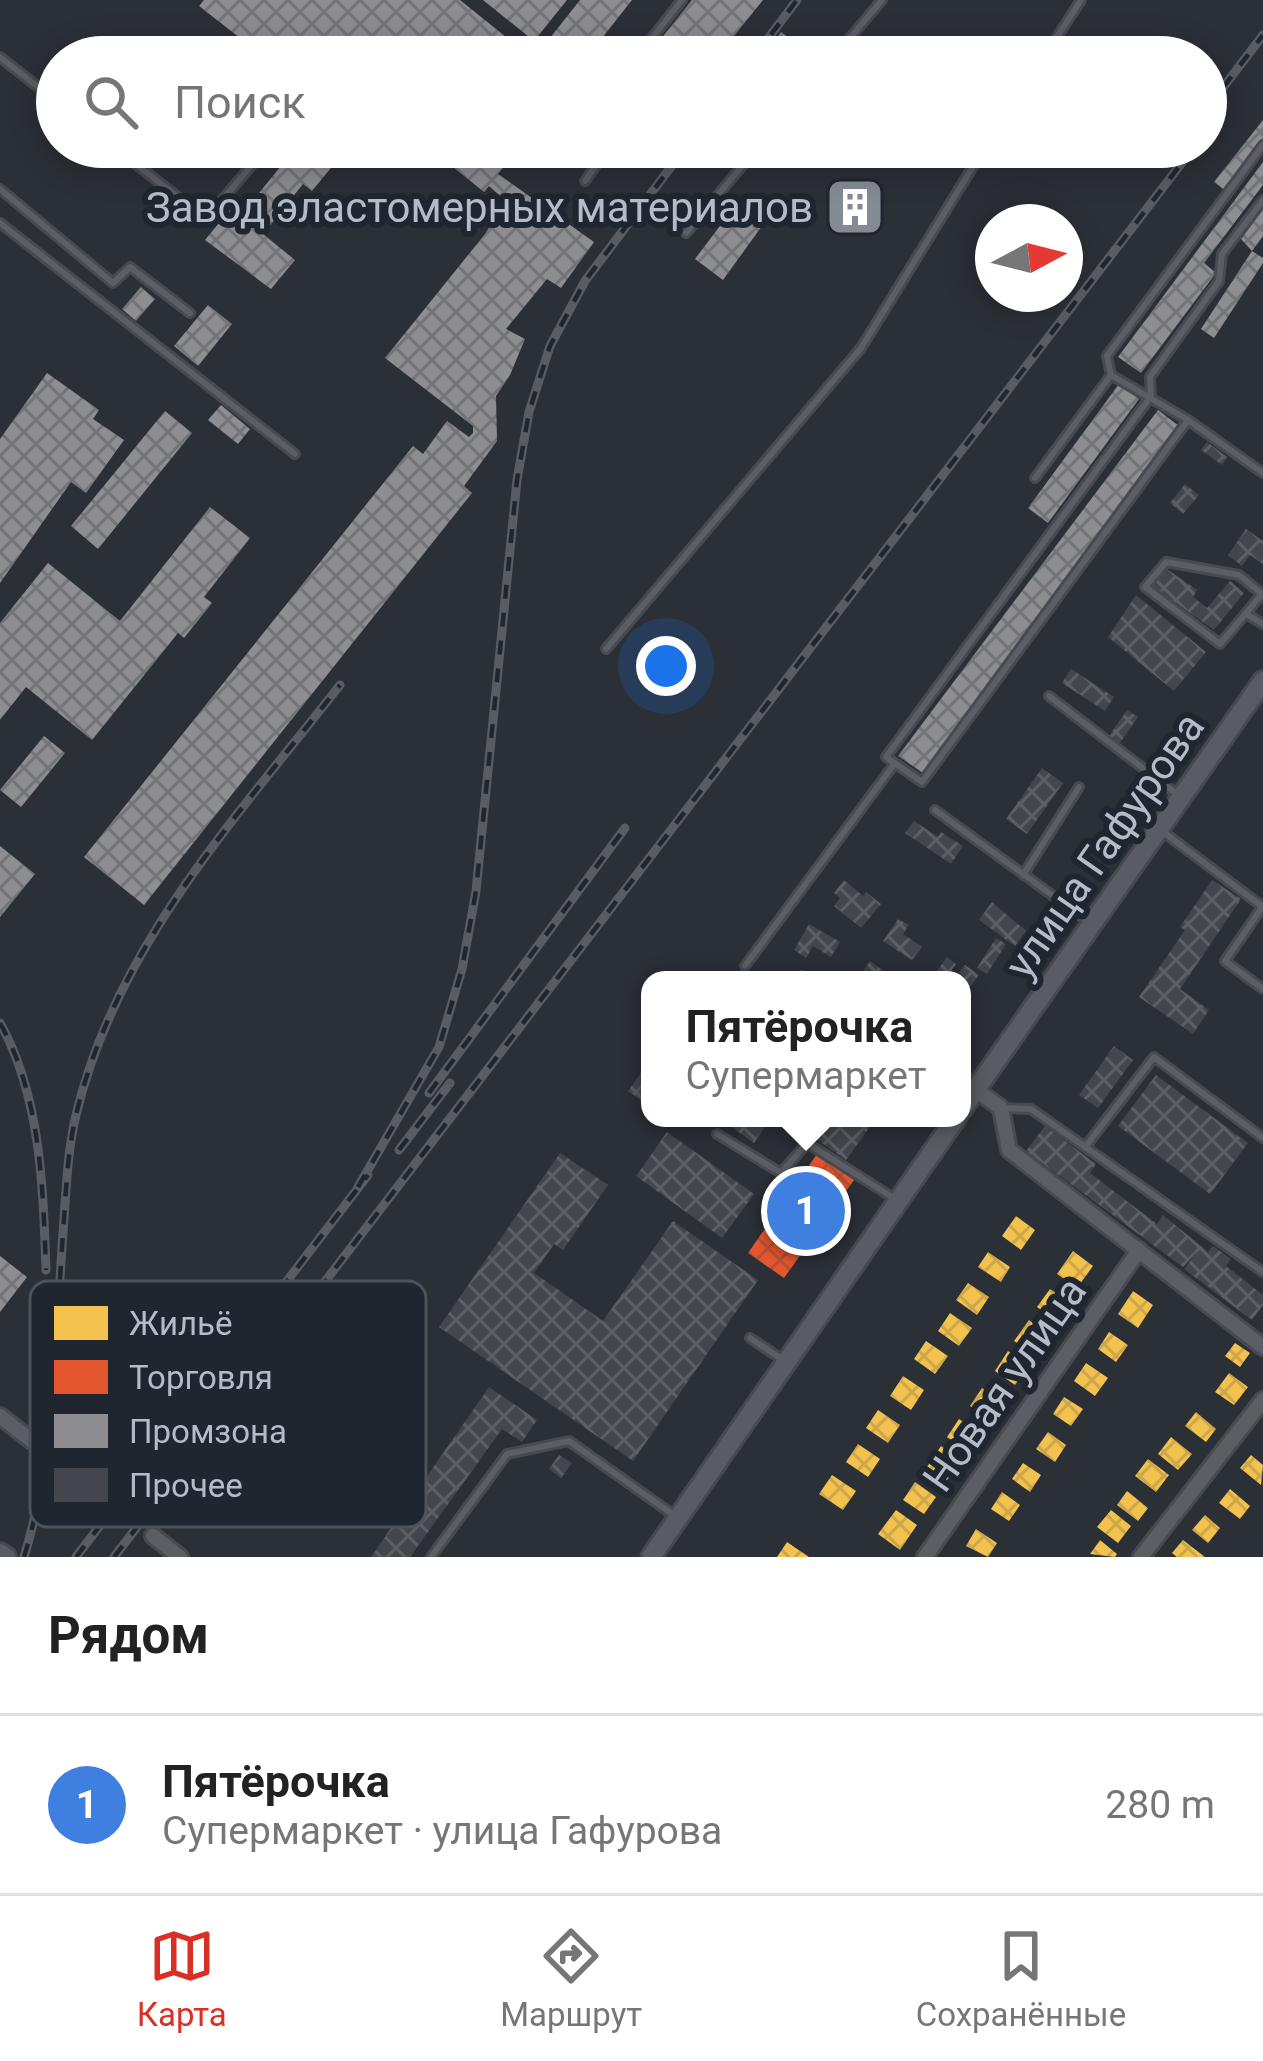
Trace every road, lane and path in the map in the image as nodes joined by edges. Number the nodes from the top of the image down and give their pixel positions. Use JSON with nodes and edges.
{"nodes":[{"id":1,"x":682,"y":0,"type":"edge"},
{"id":2,"x":882,"y":0,"type":"edge"},
{"id":3,"x":1081,"y":0,"type":"edge"},
{"id":4,"x":653,"y":36,"type":"edge"},
{"id":5,"x":852,"y":36,"type":"edge"},
{"id":6,"x":1058,"y":36,"type":"edge"},
{"id":7,"x":0,"y":57,"type":"edge"},
{"id":8,"x":36,"y":85,"type":"edge"},
{"id":9,"x":1263,"y":146,"type":"edge"},
{"id":10,"x":141,"y":168,"type":"edge"},
{"id":11,"x":249,"y":168,"type":"edge"},
{"id":12,"x":595,"y":168,"type":"edge"},
{"id":13,"x":740,"y":168,"type":"edge"},
{"id":14,"x":972,"y":168,"type":"edge"},
{"id":15,"x":585,"y":181,"type":"dead end"},
{"id":16,"x":0,"y":189,"type":"edge"},
{"id":17,"x":1263,"y":200,"type":"edge"},
{"id":18,"x":0,"y":223,"type":"edge"},
{"id":19,"x":686,"y":233,"type":"dead end"},
{"id":20,"x":190,"y":313,"type":"dead end"},
{"id":21,"x":1111,"y":374,"type":"junction"},
{"id":22,"x":1150,"y":396,"type":"junction"},
{"id":23,"x":1188,"y":421,"type":"junction"},
{"id":24,"x":295,"y":454,"type":"dead end"},
{"id":25,"x":1263,"y":473,"type":"edge"},
{"id":26,"x":1035,"y":478,"type":"dead end"},
{"id":27,"x":1248,"y":615,"type":"junction"},
{"id":28,"x":1263,"y":624,"type":"edge"},
{"id":29,"x":606,"y":649,"type":"dead end"},
{"id":30,"x":1263,"y":681,"type":"edge"},
{"id":31,"x":1049,"y":696,"type":"dead end"},
{"id":32,"x":895,"y":763,"type":"junction"},
{"id":33,"x":1079,"y":787,"type":"dead end"},
{"id":34,"x":1181,"y":798,"type":"junction"},
{"id":35,"x":935,"y":810,"type":"dead end"},
{"id":36,"x":1159,"y":829,"type":"junction"},
{"id":37,"x":1023,"y":875,"type":"junction"},
{"id":38,"x":1263,"y":906,"type":"edge"},
{"id":39,"x":1092,"y":925,"type":"junction"},
{"id":40,"x":745,"y":966,"type":"dead end"},
{"id":41,"x":1263,"y":989,"type":"edge"},
{"id":42,"x":971,"y":1091,"type":"edge"},
{"id":43,"x":971,"y":1098,"type":"edge"},
{"id":44,"x":1001,"y":1108,"type":"junction"},
{"id":45,"x":950,"y":1127,"type":"edge"},
{"id":46,"x":717,"y":1134,"type":"dead end"},
{"id":47,"x":1263,"y":1138,"type":"edge"},
{"id":48,"x":1085,"y":1147,"type":"junction"},
{"id":49,"x":898,"y":1201,"type":"junction"},
{"id":50,"x":1139,"y":1250,"type":"junction"},
{"id":51,"x":1263,"y":1272,"type":"edge"},
{"id":52,"x":751,"y":1338,"type":"dead end"},
{"id":53,"x":1263,"y":1347,"type":"edge"},
{"id":54,"x":786,"y":1362,"type":"junction"},
{"id":55,"x":1263,"y":1400,"type":"edge"},
{"id":56,"x":0,"y":1416,"type":"edge"},
{"id":57,"x":30,"y":1439,"type":"edge"},
{"id":58,"x":678,"y":1518,"type":"junction"},
{"id":59,"x":153,"y":1536,"type":"dead end"},
{"id":60,"x":180,"y":1557,"type":"edge"},
{"id":61,"x":431,"y":1557,"type":"edge"},
{"id":62,"x":651,"y":1557,"type":"edge"},
{"id":63,"x":925,"y":1557,"type":"edge"},
{"id":64,"x":1141,"y":1557,"type":"edge"}],
"edges":[{"from":1,"to":4,"type":"lane"},
{"from":2,"to":5,"type":"lane"},
{"from":3,"to":6,"type":"lane"},
{"from":7,"to":8,"type":"lane"},
{"from":9,"to":21,"type":"lane"},
{"from":10,"to":11,"type":"lane"},
{"from":12,"to":15,"type":"lane"},
{"from":13,"to":19,"type":"lane"},
{"from":14,"to":29,"type":"lane"},
{"from":16,"to":20,"type":"lane"},
{"from":17,"to":22,"type":"lane"},
{"from":18,"to":24,"type":"lane"},
{"from":21,"to":22,"type":"lane"},
{"from":21,"to":26,"type":"lane"},
{"from":22,"to":23,"type":"lane"},
{"from":22,"to":32,"type":"lane"},
{"from":23,"to":25,"type":"lane"},
{"from":23,"to":32,"type":"lane"},
{"from":27,"to":27,"type":"lane"},
{"from":27,"to":28,"type":"lane"},
{"from":30,"to":34,"type":"main road","name":"улица Гафурова"},
{"from":31,"to":34,"type":"lane"},
{"from":32,"to":40,"type":"lane"},
{"from":33,"to":37,"type":"lane"},
{"from":34,"to":36,"type":"main road","name":"улица Гафурова"},
{"from":35,"to":37,"type":"lane"},
{"from":36,"to":38,"type":"lane"},
{"from":36,"to":39,"type":"main road","name":"улица Гафурова"},
{"from":37,"to":39,"type":"lane"},
{"from":38,"to":41,"type":"lane"},
{"from":39,"to":42,"type":"main road","name":"улица Гафурова"},
{"from":43,"to":44,"type":"street"},
{"from":44,"to":48,"type":"lane"},
{"from":44,"to":50,"type":"street"},
{"from":45,"to":49,"type":"main road"},
{"from":46,"to":49,"type":"lane"},
{"from":47,"to":48,"type":"lane"},
{"from":48,"to":51,"type":"lane"},
{"from":49,"to":54,"type":"main road"},
{"from":50,"to":53,"type":"street"},
{"from":50,"to":63,"type":"street","name":"Новая улица"},
{"from":52,"to":54,"type":"lane"},
{"from":54,"to":58,"type":"main road"},
{"from":55,"to":64,"type":"street"},
{"from":56,"to":57,"type":"street"},
{"from":58,"to":61,"type":"lane"},
{"from":58,"to":62,"type":"main road"},
{"from":59,"to":60,"type":"street"}]}
